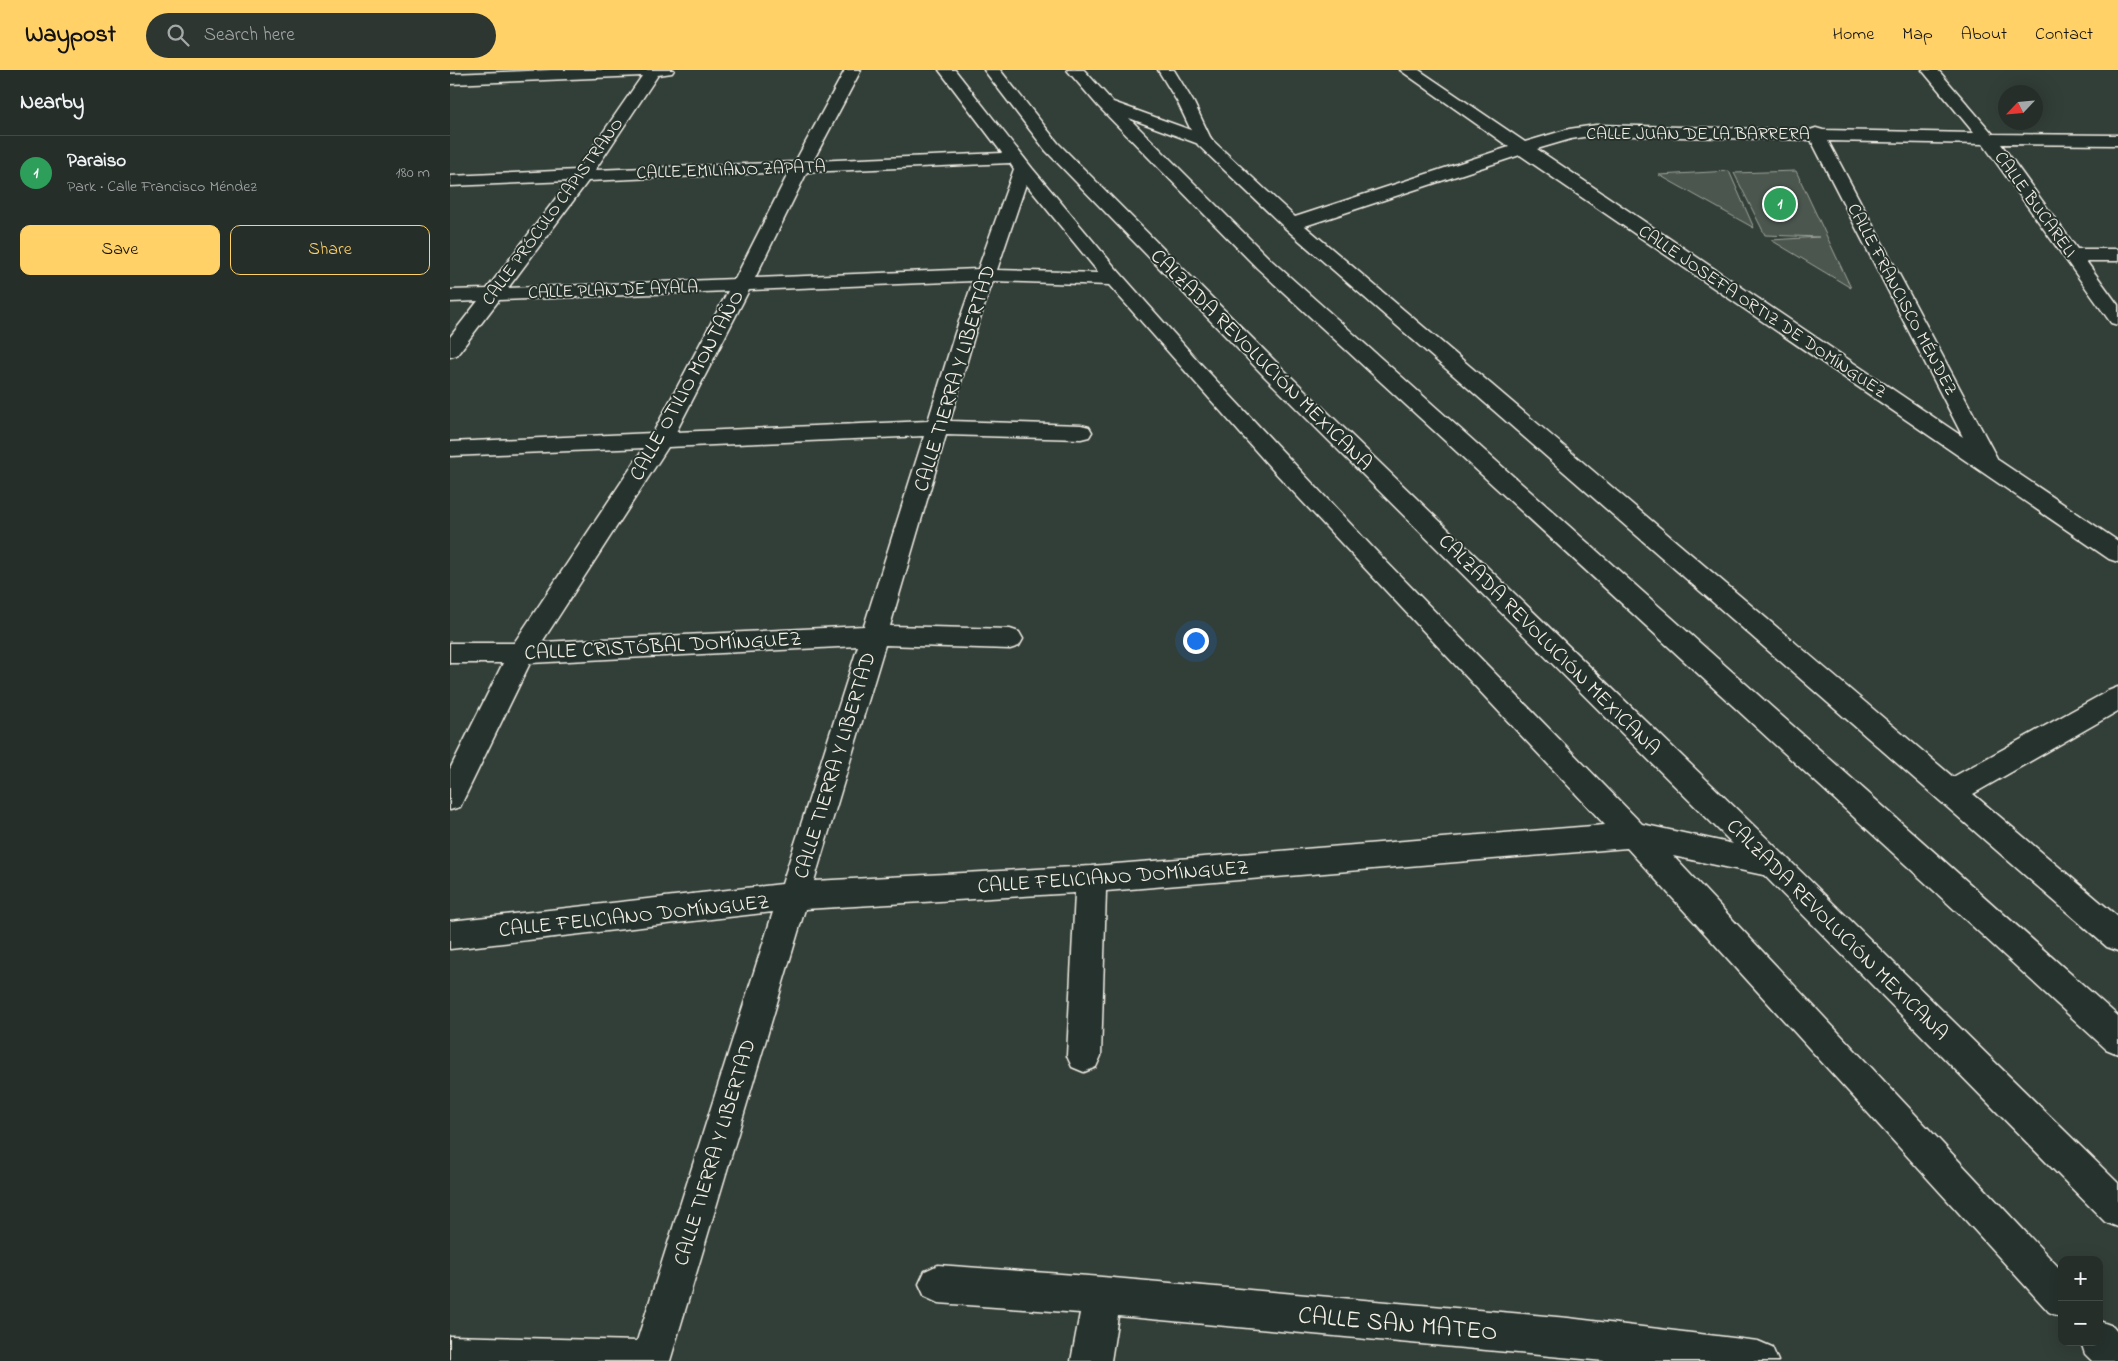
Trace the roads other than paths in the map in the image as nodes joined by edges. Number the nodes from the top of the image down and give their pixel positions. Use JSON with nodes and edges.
{"nodes":[{"id":1,"x":653,"y":70,"type":"edge"},
{"id":2,"x":667,"y":70,"type":"edge"},
{"id":3,"x":853,"y":70,"type":"edge"},
{"id":4,"x":947,"y":70,"type":"edge"},
{"id":5,"x":992,"y":70,"type":"edge"},
{"id":6,"x":1075,"y":70,"type":"edge"},
{"id":7,"x":1166,"y":70,"type":"edge"},
{"id":8,"x":1408,"y":70,"type":"edge"},
{"id":9,"x":1930,"y":70,"type":"edge"},
{"id":10,"x":451,"y":80,"type":"edge"},
{"id":11,"x":1104,"y":103,"type":"junction"},
{"id":12,"x":1816,"y":133,"type":"junction"},
{"id":13,"x":1989,"y":140,"type":"junction"},
{"id":14,"x":2118,"y":140,"type":"edge"},
{"id":15,"x":1204,"y":141,"type":"junction"},
{"id":16,"x":1523,"y":148,"type":"junction"},
{"id":17,"x":1017,"y":164,"type":"junction"},
{"id":18,"x":801,"y":166,"type":"junction"},
{"id":19,"x":582,"y":175,"type":"junction"},
{"id":20,"x":450,"y":181,"type":"edge"},
{"id":21,"x":1292,"y":224,"type":"junction"},
{"id":22,"x":2072,"y":255,"type":"junction"},
{"id":23,"x":2118,"y":255,"type":"edge"},
{"id":24,"x":985,"y":275,"type":"junction"},
{"id":25,"x":1114,"y":279,"type":"junction"},
{"id":26,"x":742,"y":284,"type":"junction"},
{"id":27,"x":492,"y":294,"type":"junction"},
{"id":28,"x":450,"y":296,"type":"edge"},
{"id":29,"x":2118,"y":318,"type":"edge"},
{"id":30,"x":450,"y":351,"type":"edge"},
{"id":31,"x":937,"y":428,"type":"junction"},
{"id":32,"x":1081,"y":432,"type":"dead end"},
{"id":33,"x":661,"y":440,"type":"junction"},
{"id":34,"x":450,"y":450,"type":"edge"},
{"id":35,"x":1989,"y":464,"type":"junction"},
{"id":36,"x":2118,"y":554,"type":"edge"},
{"id":37,"x":875,"y":635,"type":"junction"},
{"id":38,"x":1010,"y":639,"type":"dead end"},
{"id":39,"x":521,"y":653,"type":"junction"},
{"id":40,"x":450,"y":654,"type":"edge"},
{"id":41,"x":2118,"y":698,"type":"edge"},
{"id":42,"x":1952,"y":792,"type":"junction"},
{"id":43,"x":450,"y":798,"type":"edge"},
{"id":44,"x":1635,"y":835,"type":"junction"},
{"id":45,"x":1774,"y":864,"type":"junction"},
{"id":46,"x":1091,"y":879,"type":"junction"},
{"id":47,"x":793,"y":896,"type":"junction"},
{"id":48,"x":450,"y":935,"type":"edge"},
{"id":49,"x":2118,"y":937,"type":"edge"},
{"id":50,"x":2118,"y":1038,"type":"edge"},
{"id":51,"x":1084,"y":1056,"type":"dead end"},
{"id":52,"x":2118,"y":1208,"type":"edge"},
{"id":53,"x":938,"y":1284,"type":"dead end"},
{"id":54,"x":2058,"y":1295,"type":"edge"},
{"id":55,"x":1102,"y":1296,"type":"junction"},
{"id":56,"x":2103,"y":1344,"type":"edge"},
{"id":57,"x":1575,"y":1349,"type":"edge"},
{"id":58,"x":450,"y":1356,"type":"edge"},
{"id":59,"x":2118,"y":1360,"type":"edge"},
{"id":60,"x":650,"y":1361,"type":"edge"},
{"id":61,"x":1091,"y":1361,"type":"edge"},
{"id":62,"x":1758,"y":1361,"type":"edge"}],
"edges":[{"from":1,"to":2,"type":"street"},
{"from":1,"to":10,"type":"street"},
{"from":1,"to":19,"type":"street","name":"CALLE PRÓCULO CAPISTRANO"},
{"from":3,"to":18,"type":"street","name":"CALLE OTILIO MONTAÑO"},
{"from":4,"to":17,"type":"street"},
{"from":5,"to":45,"type":"street","name":"CALZADA REVOLUCIÓN MEXICANA"},
{"from":6,"to":11,"type":"street"},
{"from":7,"to":15,"type":"street"},
{"from":8,"to":16,"type":"street","name":"CALLE JOSEFA ORTIZ DE DOMÍNGUEZ"},
{"from":9,"to":13,"type":"street","name":"CALLE BUCARELI"},
{"from":11,"to":15,"type":"street"},
{"from":11,"to":50,"type":"street"},
{"from":12,"to":13,"type":"street","name":"CALLE JUAN DE LA BARRERA"},
{"from":12,"to":16,"type":"street","name":"CALLE JUAN DE LA BARRERA"},
{"from":12,"to":35,"type":"street","name":"CALLE FRANCISCO MÉNDEZ"},
{"from":13,"to":14,"type":"street","name":"CALLE JUAN DE LA BARRERA"},
{"from":13,"to":22,"type":"street","name":"CALLE BUCARELI"},
{"from":15,"to":21,"type":"street"},
{"from":16,"to":21,"type":"street","name":"CALLE JUAN DE LA BARRERA"},
{"from":16,"to":35,"type":"street","name":"CALLE JOSEFA ORTIZ DE DOMÍNGUEZ"},
{"from":17,"to":18,"type":"street","name":"CALLE EMILIANO ZAPATA"},
{"from":17,"to":24,"type":"street","name":"CALLE TIERRA Y LIBERTAD"},
{"from":17,"to":25,"type":"street"},
{"from":18,"to":19,"type":"street","name":"CALLE EMILIANO ZAPATA"},
{"from":18,"to":26,"type":"street","name":"CALLE OTILIO MONTAÑO"},
{"from":19,"to":20,"type":"street","name":"CALLE EMILIANO ZAPATA"},
{"from":19,"to":27,"type":"street","name":"CALLE PRÓCULO CAPISTRANO"},
{"from":21,"to":42,"type":"street"},
{"from":22,"to":23,"type":"street"},
{"from":22,"to":29,"type":"street","name":"CALLE BUCARELI"},
{"from":24,"to":25,"type":"street","name":"CALLE PLAN DE AYALA"},
{"from":24,"to":26,"type":"street","name":"CALLE PLAN DE AYALA"},
{"from":24,"to":31,"type":"street","name":"CALLE TIERRA Y LIBERTAD"},
{"from":25,"to":44,"type":"street"},
{"from":26,"to":27,"type":"street","name":"CALLE PLAN DE AYALA"},
{"from":26,"to":33,"type":"street","name":"CALLE OTILIO MONTAÑO"},
{"from":27,"to":28,"type":"street","name":"CALLE PLAN DE AYALA"},
{"from":27,"to":30,"type":"street","name":"CALLE PRÓCULO CAPISTRANO"},
{"from":31,"to":32,"type":"street"},
{"from":31,"to":33,"type":"street"},
{"from":31,"to":37,"type":"street","name":"CALLE TIERRA Y LIBERTAD"},
{"from":33,"to":34,"type":"street"},
{"from":33,"to":39,"type":"street","name":"CALLE OTILIO MONTAÑO"},
{"from":35,"to":36,"type":"street","name":"CALLE JOSEFA ORTIZ DE DOMÍNGUEZ"},
{"from":37,"to":38,"type":"street","name":"CALLE CRISTÓBAL DOMÍNGUEZ"},
{"from":37,"to":39,"type":"street","name":"CALLE CRISTÓBAL DOMÍNGUEZ"},
{"from":37,"to":47,"type":"street","name":"CALLE TIERRA Y LIBERTAD"},
{"from":39,"to":40,"type":"street","name":"CALLE CRISTÓBAL DOMÍNGUEZ"},
{"from":39,"to":43,"type":"street","name":"CALLE OTILIO MONTAÑO"},
{"from":41,"to":42,"type":"street"},
{"from":42,"to":49,"type":"street"},
{"from":44,"to":45,"type":"street","name":"CALLE FELICIANO DOMÍNGUEZ"},
{"from":44,"to":46,"type":"street","name":"CALLE FELICIANO DOMÍNGUEZ"},
{"from":44,"to":54,"type":"street"},
{"from":45,"to":52,"type":"street","name":"CALZADA REVOLUCIÓN MEXICANA"},
{"from":46,"to":47,"type":"street","name":"CALLE FELICIANO DOMÍNGUEZ"},
{"from":46,"to":51,"type":"street"},
{"from":47,"to":48,"type":"street","name":"CALLE FELICIANO DOMÍNGUEZ"},
{"from":47,"to":60,"type":"street","name":"CALLE TIERRA Y LIBERTAD"},
{"from":53,"to":55,"type":"street","name":"CALLE SAN MATEO"},
{"from":55,"to":57,"type":"street","name":"CALLE SAN MATEO"},
{"from":55,"to":61,"type":"street"},
{"from":56,"to":59,"type":"street"},
{"from":57,"to":62,"type":"street","name":"CALLE SAN MATEO"},
{"from":58,"to":60,"type":"street"}]}
